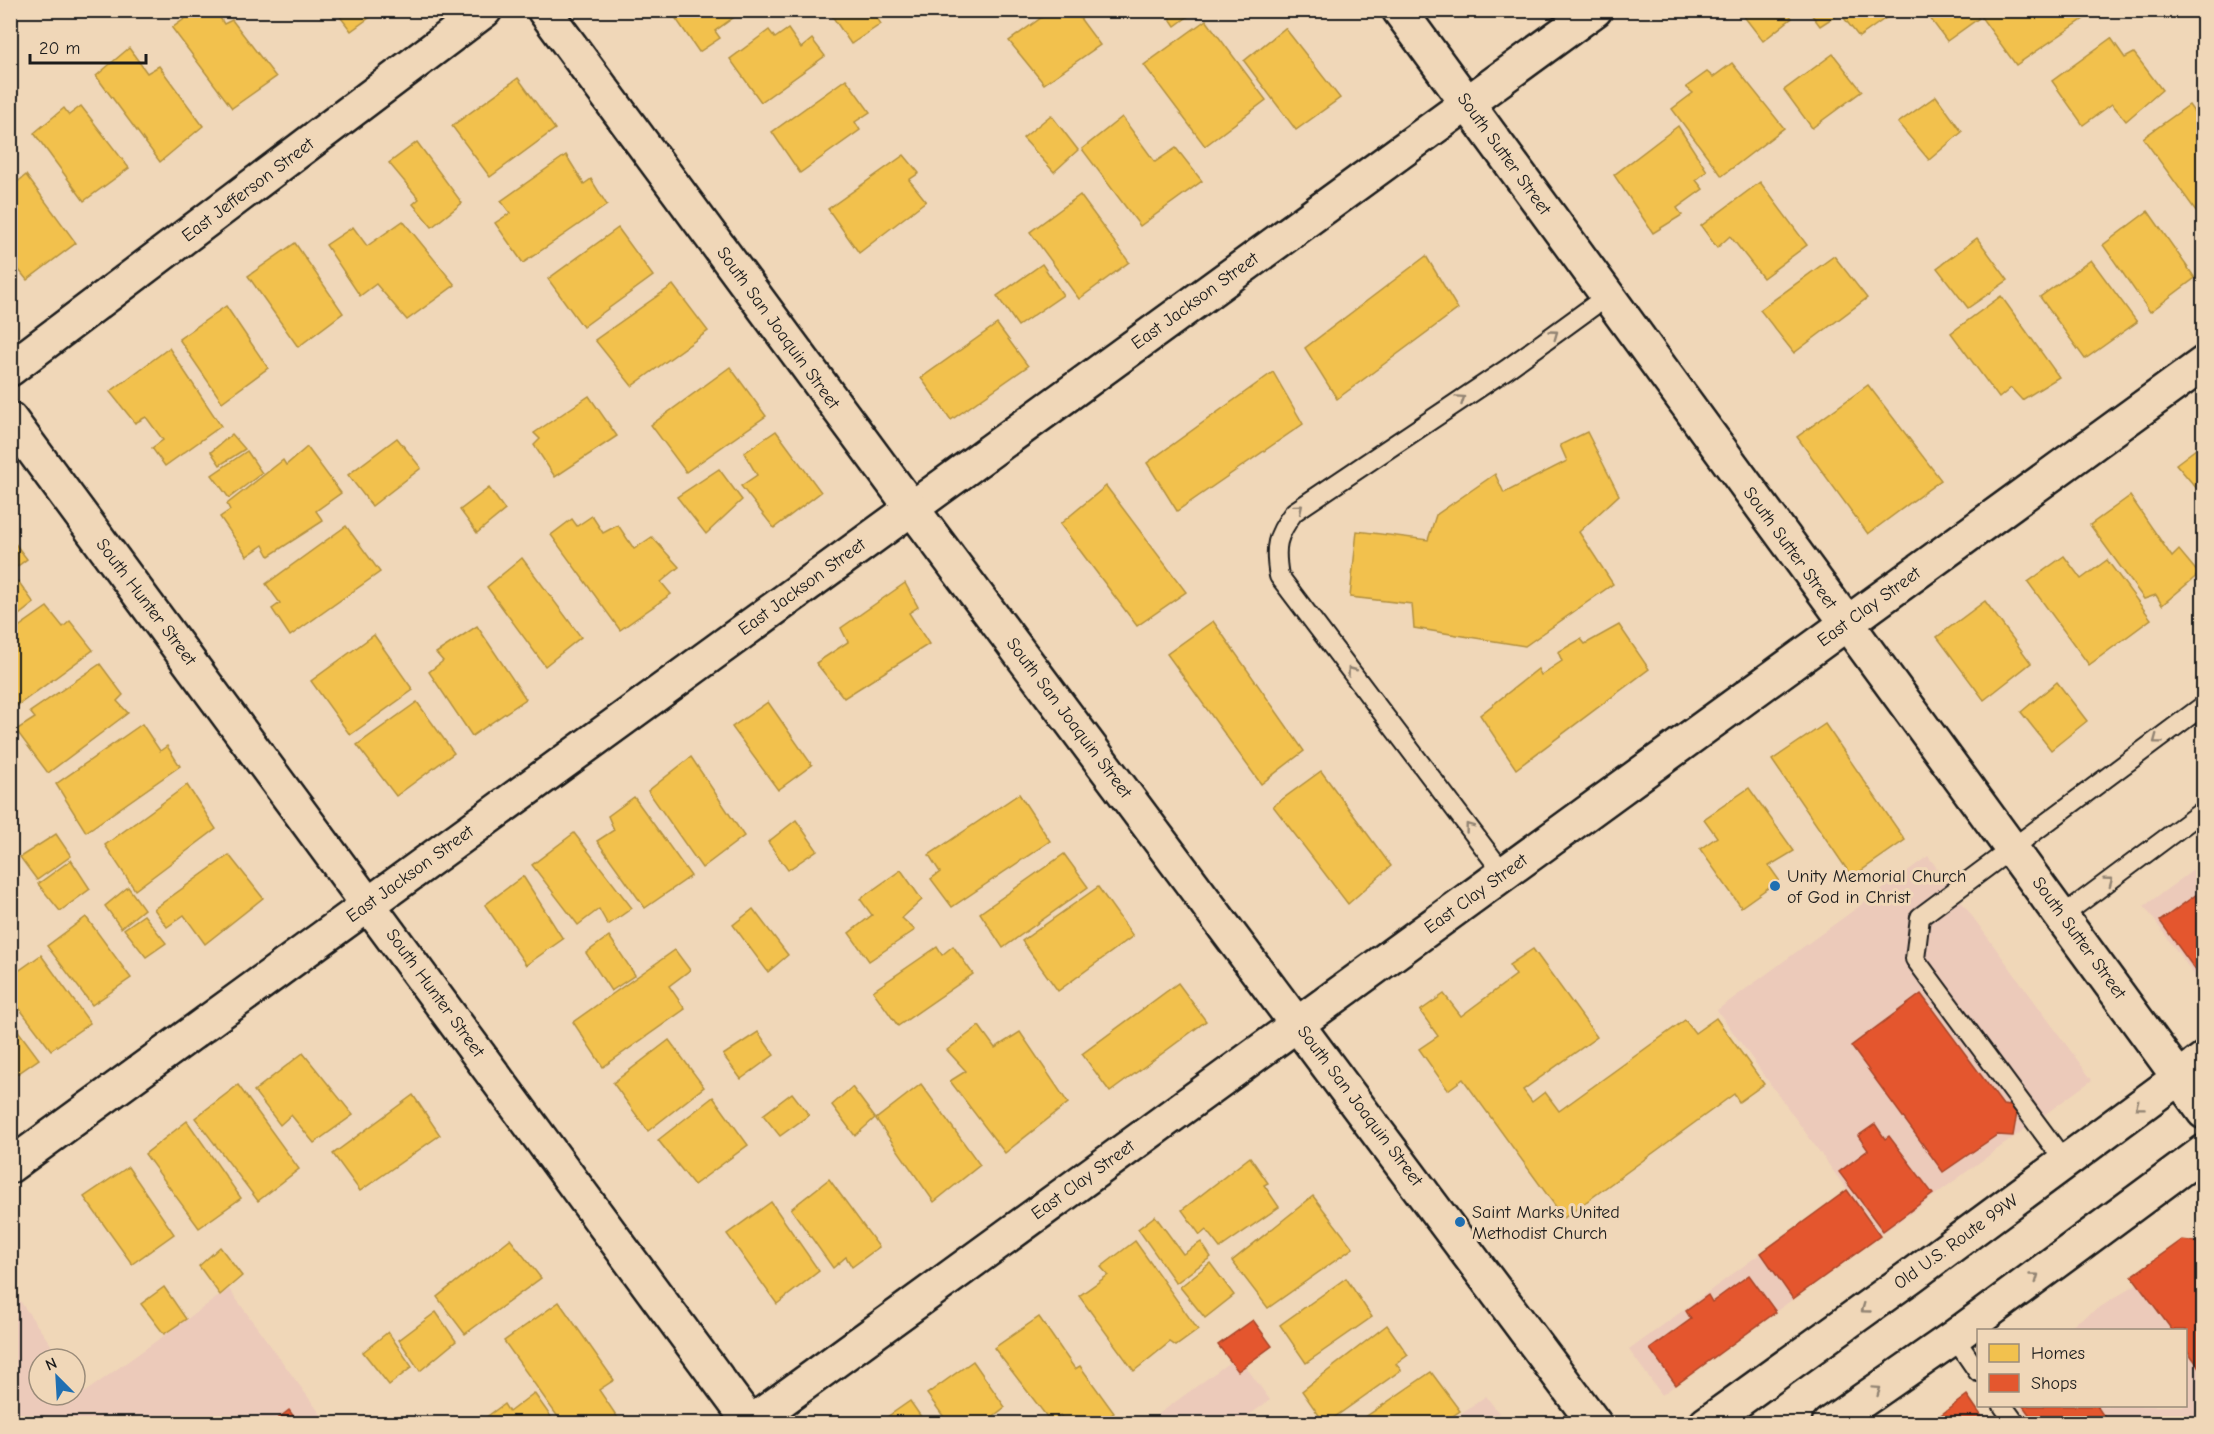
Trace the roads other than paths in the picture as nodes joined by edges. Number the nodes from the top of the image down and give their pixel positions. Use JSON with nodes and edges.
{"nodes":[{"id":1,"x":484,"y":10,"type":"edge"},
{"id":2,"x":544,"y":10,"type":"edge"},
{"id":3,"x":1399,"y":10,"type":"edge"},
{"id":4,"x":1595,"y":10,"type":"edge"},
{"id":5,"x":1468,"y":104,"type":"junction"},
{"id":6,"x":1607,"y":296,"type":"junction"},
{"id":7,"x":2204,"y":363,"type":"edge"},
{"id":8,"x":10,"y":369,"type":"edge"},
{"id":9,"x":10,"y":419,"type":"edge"},
{"id":10,"x":911,"y":507,"type":"junction"},
{"id":11,"x":1846,"y":624,"type":"junction"},
{"id":12,"x":2204,"y":705,"type":"edge"},
{"id":13,"x":2204,"y":810,"type":"edge"},
{"id":14,"x":2013,"y":848,"type":"junction"},
{"id":15,"x":1504,"y":874,"type":"junction"},
{"id":16,"x":370,"y":904,"type":"junction"},
{"id":17,"x":2062,"y":916,"type":"junction"},
{"id":18,"x":1299,"y":1023,"type":"junction"},
{"id":19,"x":2191,"y":1068,"type":"edge"},
{"id":20,"x":2204,"y":1112,"type":"edge"},
{"id":21,"x":2204,"y":1152,"type":"edge"},
{"id":22,"x":2065,"y":1162,"type":"junction"},
{"id":23,"x":10,"y":1166,"type":"edge"},
{"id":24,"x":1954,"y":1337,"type":"junction"},
{"id":25,"x":1977,"y":1370,"type":"edge"},
{"id":26,"x":2004,"y":1407,"type":"edge"},
{"id":27,"x":750,"y":1423,"type":"edge"},
{"id":28,"x":1595,"y":1424,"type":"edge"},
{"id":29,"x":1706,"y":1424,"type":"edge"},
{"id":30,"x":1829,"y":1424,"type":"edge"},
{"id":31,"x":2016,"y":1424,"type":"edge"}],
"edges":[{"from":1,"to":8,"type":"street","name":"East Jefferson Street"},
{"from":2,"to":10,"type":"street","name":"South San Joaquin Street"},
{"from":3,"to":5,"type":"street","name":"South Sutter Street"},
{"from":4,"to":5,"type":"street","name":"East Jackson Street"},
{"from":5,"to":6,"type":"street","name":"South Sutter Street"},
{"from":5,"to":10,"type":"street","name":"East Jackson Street"},
{"from":6,"to":11,"type":"street","name":"South Sutter Street"},
{"from":15,"to":6,"type":"lane","one_way":true},
{"from":7,"to":11,"type":"street","name":"East Clay Street"},
{"from":9,"to":16,"type":"street","name":"South Hunter Street"},
{"from":10,"to":16,"type":"street","name":"East Jackson Street"},
{"from":10,"to":18,"type":"street","name":"South San Joaquin Street"},
{"from":11,"to":14,"type":"street","name":"South Sutter Street"},
{"from":11,"to":15,"type":"street","name":"East Clay Street"},
{"from":12,"to":14,"type":"lane","one_way":true},
{"from":17,"to":13,"type":"lane","one_way":true},
{"from":14,"to":17,"type":"street","name":"South Sutter Street"},
{"from":14,"to":22,"type":"lane"},
{"from":15,"to":18,"type":"street","name":"East Clay Street"},
{"from":16,"to":23,"type":"street","name":"East Jackson Street"},
{"from":16,"to":27,"type":"street","name":"South Hunter Street"},
{"from":17,"to":19,"type":"street","name":"South Sutter Street"},
{"from":18,"to":27,"type":"street","name":"East Clay Street"},
{"from":18,"to":28,"type":"street","name":"South San Joaquin Street"},
{"from":19,"to":20,"type":"street","name":"South Sutter Street"},
{"from":19,"to":22,"type":"street","name":"Old U.S. Route 99W","one_way":true},
{"from":24,"to":21,"type":"street","one_way":true},
{"from":22,"to":29,"type":"street","name":"Old U.S. Route 99W","one_way":true},
{"from":24,"to":25,"type":"lane"},
{"from":30,"to":24,"type":"street","one_way":true},
{"from":26,"to":31,"type":"lane"}]}
